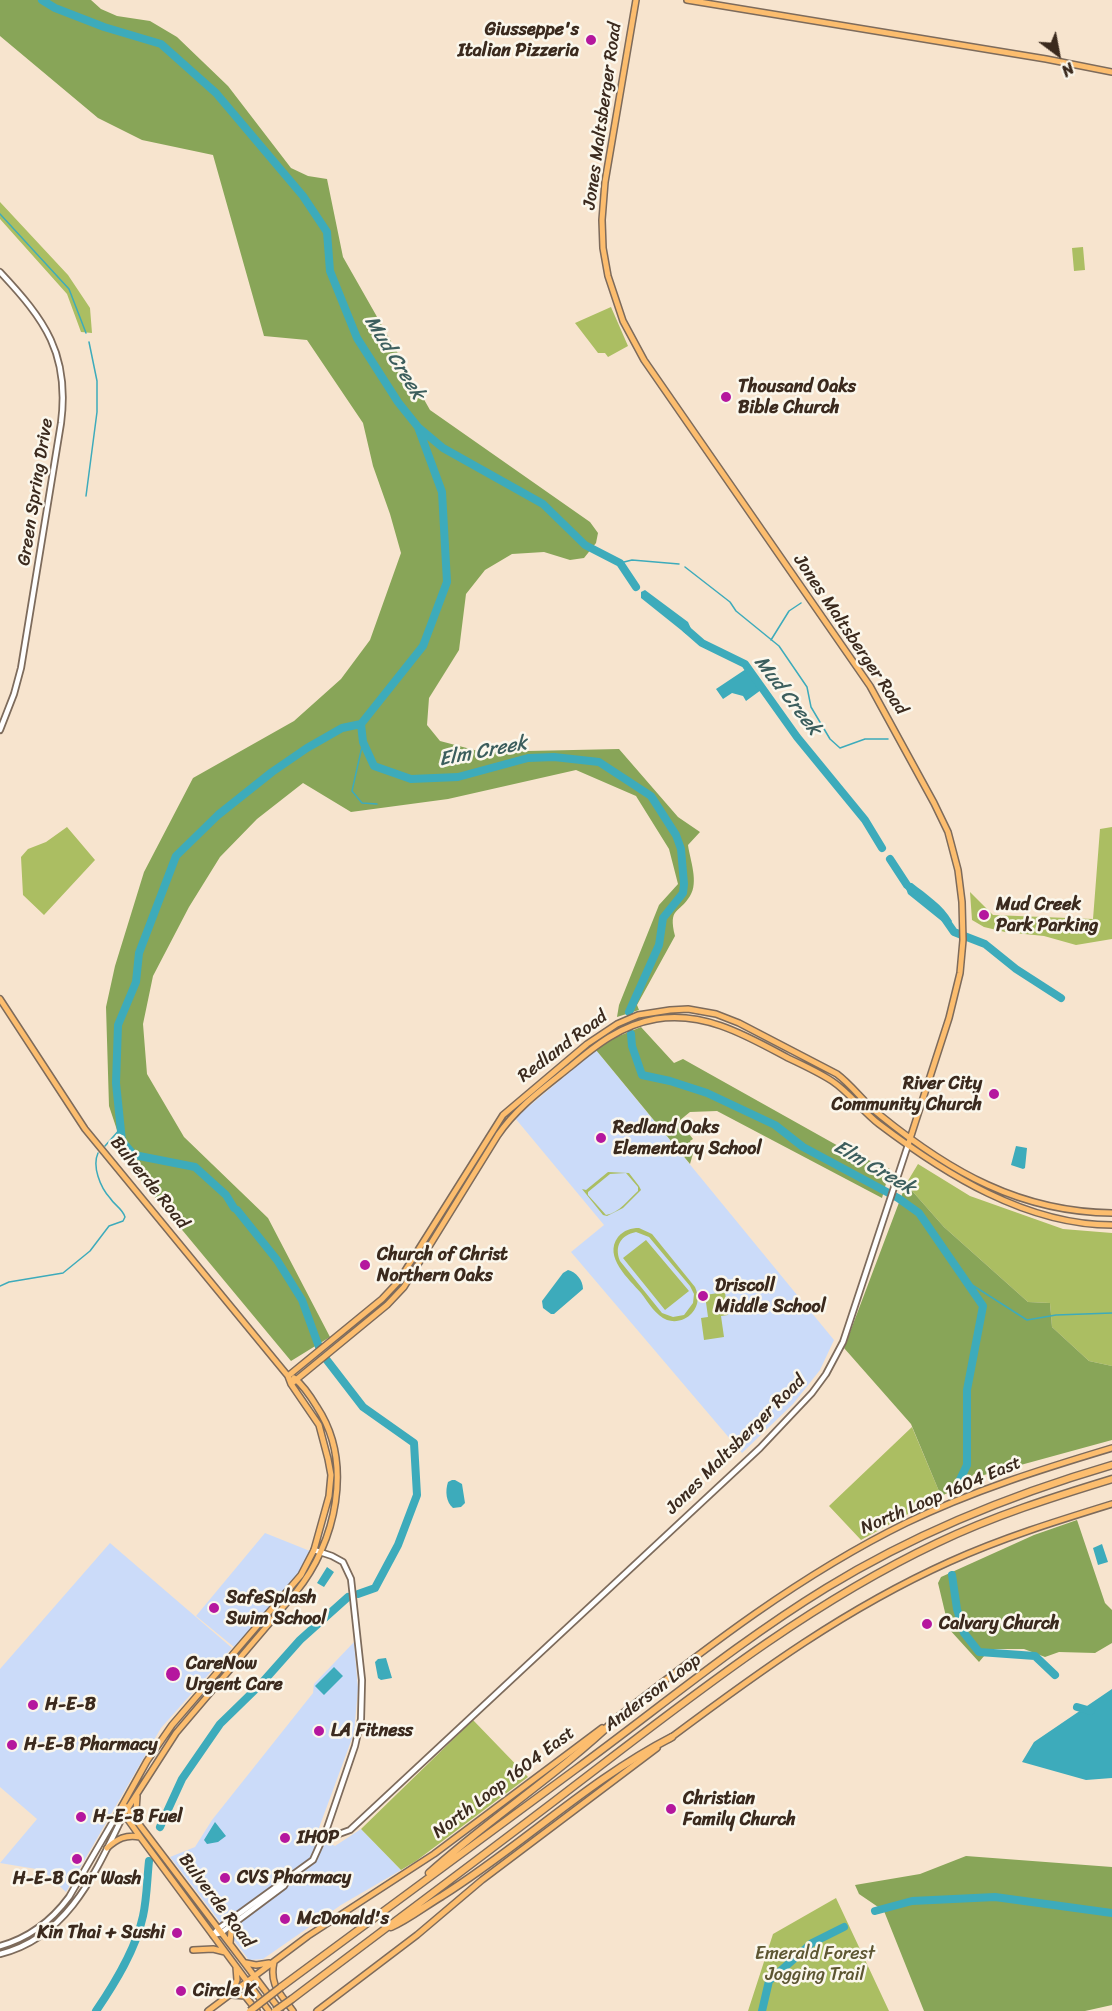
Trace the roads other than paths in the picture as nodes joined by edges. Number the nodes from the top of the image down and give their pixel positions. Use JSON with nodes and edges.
{"nodes":[{"id":1,"x":636,"y":0,"type":"edge"},
{"id":2,"x":687,"y":0,"type":"edge"},
{"id":3,"x":1112,"y":72,"type":"edge"},
{"id":4,"x":0,"y":272,"type":"edge"},
{"id":5,"x":0,"y":730,"type":"edge"},
{"id":6,"x":0,"y":999,"type":"edge"},
{"id":7,"x":910,"y":1138,"type":"junction"},
{"id":8,"x":908,"y":1145,"type":"junction"},
{"id":9,"x":1112,"y":1213,"type":"edge"},
{"id":10,"x":1112,"y":1225,"type":"edge"},
{"id":11,"x":288,"y":1376,"type":"junction"},
{"id":12,"x":294,"y":1382,"type":"junction"},
{"id":13,"x":1112,"y":1448,"type":"edge"},
{"id":14,"x":1112,"y":1464,"type":"edge"},
{"id":15,"x":1112,"y":1479,"type":"edge"},
{"id":16,"x":1112,"y":1504,"type":"edge"},
{"id":17,"x":314,"y":1550,"type":"junction"},
{"id":18,"x":321,"y":1552,"type":"junction"},
{"id":19,"x":240,"y":1646,"type":"junction"},
{"id":20,"x":245,"y":1651,"type":"junction"},
{"id":21,"x":618,"y":1717,"type":"junction"},
{"id":22,"x":672,"y":1737,"type":"junction"},
{"id":23,"x":138,"y":1793,"type":"junction"},
{"id":24,"x":125,"y":1807,"type":"junction"},
{"id":25,"x":124,"y":1814,"type":"junction"},
{"id":26,"x":139,"y":1824,"type":"junction"},
{"id":27,"x":326,"y":1832,"type":"junction"},
{"id":28,"x":141,"y":1838,"type":"junction"},
{"id":29,"x":107,"y":1848,"type":"junction"},
{"id":30,"x":287,"y":1880,"type":"junction"},
{"id":31,"x":76,"y":1886,"type":"junction"},
{"id":32,"x":84,"y":1890,"type":"junction"},
{"id":33,"x":235,"y":1922,"type":"junction"},
{"id":34,"x":367,"y":1924,"type":"junction"},
{"id":35,"x":220,"y":1931,"type":"junction"},
{"id":36,"x":380,"y":1932,"type":"junction"},
{"id":37,"x":213,"y":1935,"type":"junction"},
{"id":38,"x":230,"y":1944,"type":"junction"},
{"id":39,"x":0,"y":1946,"type":"edge"},
{"id":40,"x":193,"y":1950,"type":"dead end"},
{"id":41,"x":225,"y":1952,"type":"junction"},
{"id":42,"x":0,"y":1954,"type":"edge"},
{"id":43,"x":274,"y":1962,"type":"junction"},
{"id":44,"x":244,"y":1963,"type":"junction"},
{"id":45,"x":236,"y":1966,"type":"junction"},
{"id":46,"x":255,"y":1976,"type":"junction"},
{"id":47,"x":248,"y":1981,"type":"junction"},
{"id":48,"x":231,"y":1995,"type":"junction"},
{"id":49,"x":208,"y":2011,"type":"edge"},
{"id":50,"x":250,"y":2011,"type":"edge"},
{"id":51,"x":257,"y":2011,"type":"edge"},
{"id":52,"x":269,"y":2011,"type":"edge"},
{"id":53,"x":275,"y":2011,"type":"edge"},
{"id":54,"x":280,"y":2011,"type":"edge"},
{"id":55,"x":293,"y":2011,"type":"edge"},
{"id":56,"x":316,"y":2011,"type":"edge"}],
"edges":[{"from":1,"to":7,"type":"main road","name":"Jones Maltsberger Road"},
{"from":2,"to":3,"type":"main road"},
{"from":4,"to":5,"type":"street","name":"Green Spring Drive"},
{"from":6,"to":11,"type":"main road","name":"Bulverde Road"},
{"from":7,"to":8,"type":"main road","name":"Jones Maltsberger Road"},
{"from":7,"to":9,"type":"main road","name":"Redland Road"},
{"from":7,"to":11,"type":"main road","name":"Redland Road"},
{"from":8,"to":10,"type":"main road","name":"Redland Road"},
{"from":8,"to":12,"type":"main road","name":"Redland Road"},
{"from":8,"to":27,"type":"street","name":"Jones Maltsberger Road"},
{"from":11,"to":12,"type":"main road","name":"Bulverde Road"},
{"from":12,"to":17,"type":"main road","name":"Bulverde Road"},
{"from":12,"to":18,"type":"main road","name":"Bulverde Road"},
{"from":13,"to":21,"type":"main road","name":"North Loop 1604 East"},
{"from":14,"to":34,"type":"highway","name":"Anderson Loop"},
{"from":15,"to":36,"type":"highway","name":"Anderson Loop"},
{"from":16,"to":22,"type":"main road"},
{"from":17,"to":18,"type":"street"},
{"from":17,"to":19,"type":"main road","name":"Bulverde Road"},
{"from":18,"to":20,"type":"main road","name":"Bulverde Road"},
{"from":18,"to":27,"type":"street"},
{"from":19,"to":20,"type":"main road"},
{"from":19,"to":24,"type":"main road","name":"Bulverde Road"},
{"from":20,"to":23,"type":"main road","name":"Bulverde Road"},
{"from":21,"to":34,"type":"highway"},
{"from":21,"to":43,"type":"main road","name":"North Loop 1604 East"},
{"from":22,"to":36,"type":"highway"},
{"from":22,"to":56,"type":"main road"},
{"from":23,"to":24,"type":"main road","name":"Bulverde Road"},
{"from":23,"to":26,"type":"main road"},
{"from":24,"to":25,"type":"main road","name":"Bulverde Road"},
{"from":24,"to":26,"type":"main road","name":"Bulverde Road"},
{"from":24,"to":31,"type":"street"},
{"from":25,"to":28,"type":"main road","name":"Bulverde Road"},
{"from":25,"to":29,"type":"street"},
{"from":26,"to":35,"type":"main road","name":"Bulverde Road"},
{"from":27,"to":30,"type":"street"},
{"from":28,"to":29,"type":"main road"},
{"from":28,"to":37,"type":"main road","name":"Bulverde Road"},
{"from":29,"to":32,"type":"street"},
{"from":30,"to":33,"type":"street"},
{"from":30,"to":35,"type":"street"},
{"from":31,"to":32,"type":"street"},
{"from":31,"to":39,"type":"street"},
{"from":32,"to":42,"type":"street"},
{"from":33,"to":35,"type":"street"},
{"from":33,"to":38,"type":"main road"},
{"from":34,"to":50,"type":"highway","name":"Anderson Loop","bridge":true},
{"from":35,"to":37,"type":"street"},
{"from":35,"to":38,"type":"main road","name":"Bulverde Road"},
{"from":36,"to":53,"type":"highway","name":"Anderson Loop","bridge":true},
{"from":37,"to":41,"type":"main road","name":"Bulverde Road"},
{"from":38,"to":44,"type":"main road","name":"Bulverde Road"},
{"from":40,"to":41,"type":"main road"},
{"from":41,"to":45,"type":"main road","name":"Bulverde Road"},
{"from":43,"to":44,"type":"main road"},
{"from":43,"to":46,"type":"main road","name":"North Loop 1604 East"},
{"from":43,"to":55,"type":"main road"},
{"from":44,"to":46,"type":"main road","name":"Bulverde Road"},
{"from":45,"to":47,"type":"main road","name":"Bulverde Road"},
{"from":45,"to":48,"type":"main road"},
{"from":46,"to":47,"type":"main road","name":"North Loop 1604 East"},
{"from":46,"to":54,"type":"main road","name":"Bulverde Road"},
{"from":47,"to":48,"type":"main road","name":"North Loop 1604 East"},
{"from":47,"to":52,"type":"main road","name":"Bulverde Road"},
{"from":48,"to":49,"type":"main road","name":"North Loop 1604 East"},
{"from":48,"to":51,"type":"main road"}]}
